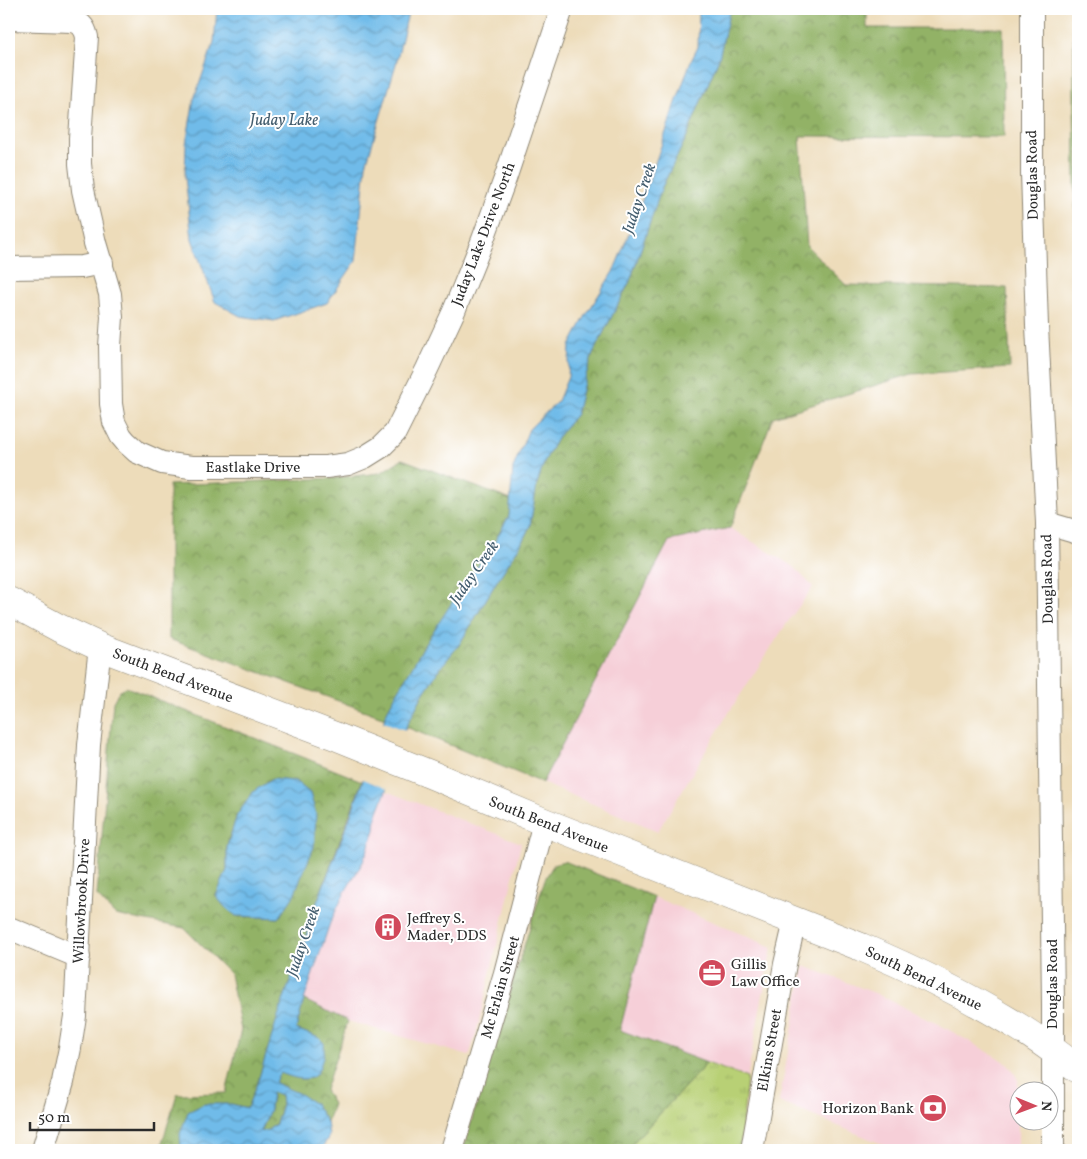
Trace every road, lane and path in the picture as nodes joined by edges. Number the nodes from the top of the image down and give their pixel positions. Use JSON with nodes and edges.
{"nodes":[{"id":1,"x":562,"y":9,"type":"edge"},
{"id":2,"x":1032,"y":9,"type":"edge"},
{"id":3,"x":9,"y":19,"type":"edge"},
{"id":4,"x":102,"y":263,"type":"junction"},
{"id":5,"x":9,"y":268,"type":"edge"},
{"id":6,"x":381,"y":447,"type":"joint"},
{"id":7,"x":1078,"y":515,"type":"edge"},
{"id":8,"x":1047,"y":523,"type":"junction"},
{"id":9,"x":1078,"y":532,"type":"edge"},
{"id":10,"x":9,"y":602,"type":"edge"},
{"id":11,"x":100,"y":647,"type":"junction"},
{"id":12,"x":544,"y":822,"type":"junction"},
{"id":13,"x":795,"y":921,"type":"junction"},
{"id":14,"x":9,"y":928,"type":"edge"},
{"id":15,"x":78,"y":957,"type":"junction"},
{"id":16,"x":1052,"y":1050,"type":"junction"},
{"id":17,"x":1078,"y":1069,"type":"edge"},
{"id":18,"x":43,"y":1150,"type":"edge"},
{"id":19,"x":452,"y":1150,"type":"edge"},
{"id":20,"x":752,"y":1150,"type":"edge"},
{"id":21,"x":1053,"y":1150,"type":"edge"}],
"edges":[{"from":1,"to":6,"type":"street","name":"Juday Lake Drive North"},
{"from":2,"to":8,"type":"street","name":"Douglas Road"},
{"from":3,"to":4,"type":"street"},
{"from":4,"to":5,"type":"street"},
{"from":4,"to":6,"type":"street","name":"Eastlake Drive"},
{"from":7,"to":8,"type":"street"},
{"from":8,"to":9,"type":"street"},
{"from":8,"to":16,"type":"street","name":"Douglas Road"},
{"from":10,"to":11,"type":"main road","name":"South Bend Avenue"},
{"from":11,"to":12,"type":"main road","name":"South Bend Avenue"},
{"from":11,"to":15,"type":"street","name":"Willowbrook Drive"},
{"from":12,"to":13,"type":"main road","name":"South Bend Avenue"},
{"from":12,"to":19,"type":"street","name":"Mc Erlain Street"},
{"from":13,"to":16,"type":"main road","name":"South Bend Avenue"},
{"from":13,"to":20,"type":"street","name":"Elkins Street"},
{"from":14,"to":15,"type":"street"},
{"from":15,"to":18,"type":"street","name":"Willowbrook Drive"},
{"from":16,"to":17,"type":"main road","name":"South Bend Avenue"},
{"from":16,"to":21,"type":"street","name":"Douglas Road"}]}
